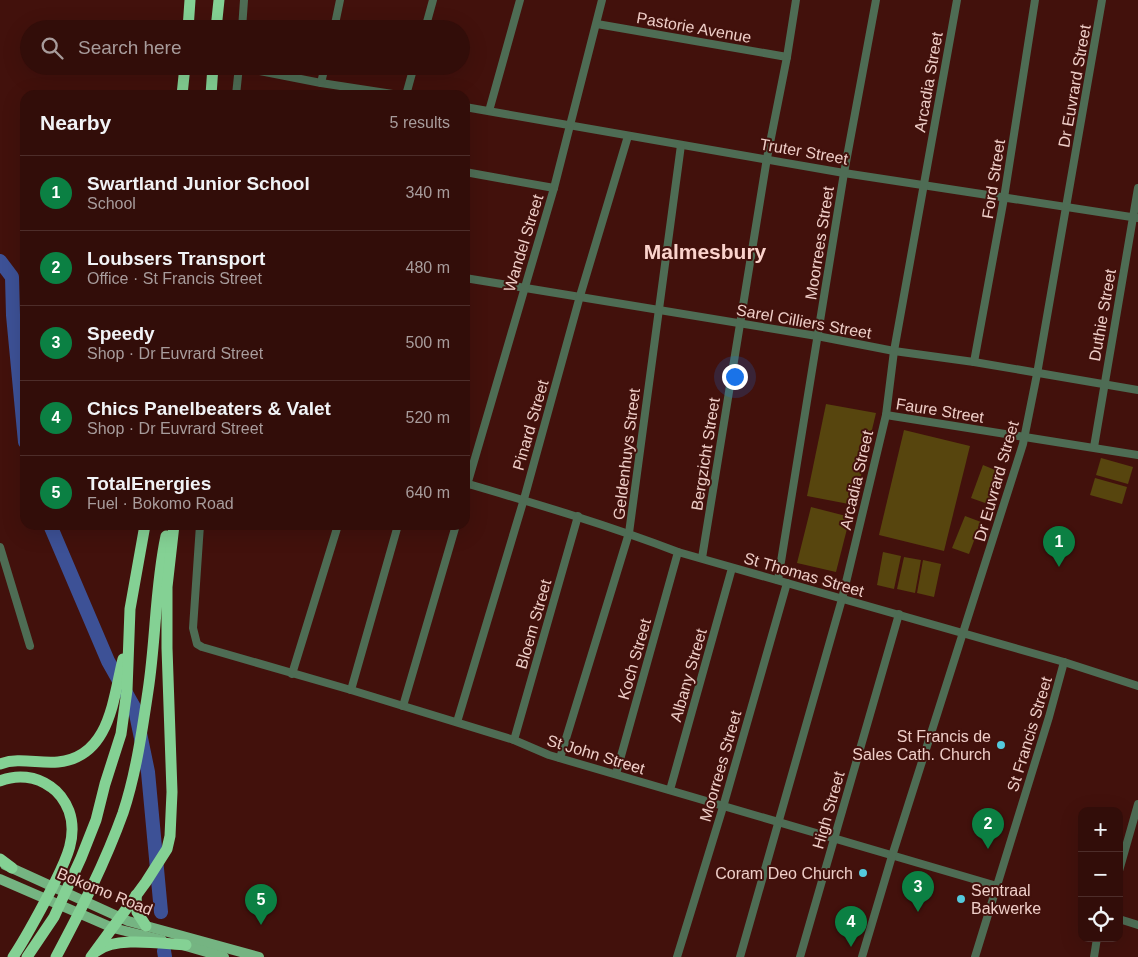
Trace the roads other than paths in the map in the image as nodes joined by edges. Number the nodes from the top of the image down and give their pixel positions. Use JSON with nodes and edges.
{"nodes":[{"id":1,"x":190,"y":0,"type":"edge"},
{"id":2,"x":219,"y":0,"type":"edge"},
{"id":3,"x":244,"y":0,"type":"edge"},
{"id":4,"x":340,"y":0,"type":"edge"},
{"id":5,"x":433,"y":0,"type":"edge"},
{"id":6,"x":520,"y":0,"type":"edge"},
{"id":7,"x":602,"y":0,"type":"edge"},
{"id":8,"x":796,"y":0,"type":"edge"},
{"id":9,"x":876,"y":0,"type":"edge"},
{"id":10,"x":957,"y":0,"type":"edge"},
{"id":11,"x":1036,"y":0,"type":"edge"},
{"id":12,"x":1102,"y":0,"type":"edge"},
{"id":13,"x":189,"y":20,"type":"edge"},
{"id":14,"x":217,"y":20,"type":"edge"},
{"id":15,"x":243,"y":20,"type":"edge"},
{"id":16,"x":336,"y":20,"type":"edge"},
{"id":17,"x":427,"y":20,"type":"edge"},
{"id":18,"x":597,"y":24,"type":"junction"},
{"id":19,"x":787,"y":57,"type":"junction"},
{"id":20,"x":184,"y":75,"type":"edge"},
{"id":21,"x":212,"y":75,"type":"edge"},
{"id":22,"x":238,"y":75,"type":"edge"},
{"id":23,"x":282,"y":75,"type":"edge"},
{"id":24,"x":323,"y":75,"type":"edge"},
{"id":25,"x":412,"y":75,"type":"edge"},
{"id":26,"x":321,"y":83,"type":"junction"},
{"id":27,"x":183,"y":90,"type":"edge"},
{"id":28,"x":211,"y":90,"type":"edge"},
{"id":29,"x":237,"y":90,"type":"edge"},
{"id":30,"x":366,"y":90,"type":"edge"},
{"id":31,"x":407,"y":90,"type":"edge"},
{"id":32,"x":470,"y":108,"type":"edge"},
{"id":33,"x":488,"y":111,"type":"junction"},
{"id":34,"x":571,"y":126,"type":"junction"},
{"id":35,"x":628,"y":136,"type":"junction"},
{"id":36,"x":681,"y":145,"type":"junction"},
{"id":37,"x":767,"y":158,"type":"junction"},
{"id":38,"x":470,"y":173,"type":"edge"},
{"id":39,"x":844,"y":173,"type":"junction"},
{"id":40,"x":923,"y":185,"type":"junction"},
{"id":41,"x":554,"y":188,"type":"junction"},
{"id":42,"x":1138,"y":188,"type":"edge"},
{"id":43,"x":1004,"y":198,"type":"junction"},
{"id":44,"x":1067,"y":207,"type":"junction"},
{"id":45,"x":1136,"y":217,"type":"edge"},
{"id":46,"x":470,"y":280,"type":"edge"},
{"id":47,"x":524,"y":286,"type":"junction"},
{"id":48,"x":580,"y":296,"type":"junction"},
{"id":49,"x":659,"y":311,"type":"junction"},
{"id":50,"x":740,"y":324,"type":"junction"},
{"id":51,"x":818,"y":336,"type":"junction"},
{"id":52,"x":894,"y":351,"type":"junction"},
{"id":53,"x":974,"y":362,"type":"junction"},
{"id":54,"x":1037,"y":374,"type":"junction"},
{"id":55,"x":1104,"y":384,"type":"junction"},
{"id":56,"x":1138,"y":390,"type":"edge"},
{"id":57,"x":886,"y":415,"type":"junction"},
{"id":58,"x":1025,"y":438,"type":"junction"},
{"id":59,"x":1094,"y":447,"type":"junction"},
{"id":60,"x":1138,"y":455,"type":"edge"},
{"id":61,"x":470,"y":472,"type":"edge"},
{"id":62,"x":470,"y":487,"type":"edge"},
{"id":63,"x":524,"y":499,"type":"junction"},
{"id":64,"x":578,"y":516,"type":"junction"},
{"id":65,"x":144,"y":530,"type":"edge"},
{"id":66,"x":168,"y":530,"type":"edge"},
{"id":67,"x":173,"y":530,"type":"edge"},
{"id":68,"x":200,"y":530,"type":"edge"},
{"id":69,"x":336,"y":530,"type":"edge"},
{"id":70,"x":397,"y":530,"type":"edge"},
{"id":71,"x":455,"y":530,"type":"edge"},
{"id":72,"x":630,"y":533,"type":"junction"},
{"id":73,"x":0,"y":547,"type":"edge"},
{"id":74,"x":678,"y":552,"type":"junction"},
{"id":75,"x":702,"y":558,"type":"junction"},
{"id":76,"x":732,"y":568,"type":"junction"},
{"id":77,"x":778,"y":580,"type":"junction"},
{"id":78,"x":787,"y":583,"type":"junction"},
{"id":79,"x":842,"y":599,"type":"junction"},
{"id":80,"x":899,"y":614,"type":"junction"},
{"id":81,"x":963,"y":634,"type":"junction"},
{"id":82,"x":129,"y":635,"type":"junction"},
{"id":83,"x":30,"y":646,"type":"dead end"},
{"id":84,"x":1064,"y":662,"type":"junction"},
{"id":85,"x":292,"y":674,"type":"junction"},
{"id":86,"x":1138,"y":686,"type":"edge"},
{"id":87,"x":351,"y":690,"type":"junction"},
{"id":88,"x":404,"y":706,"type":"junction"},
{"id":89,"x":456,"y":722,"type":"junction"},
{"id":90,"x":514,"y":740,"type":"junction"},
{"id":91,"x":560,"y":758,"type":"junction"},
{"id":92,"x":0,"y":764,"type":"edge"},
{"id":93,"x":616,"y":774,"type":"junction"},
{"id":94,"x":0,"y":781,"type":"edge"},
{"id":95,"x":670,"y":790,"type":"junction"},
{"id":96,"x":1138,"y":804,"type":"edge"},
{"id":97,"x":722,"y":807,"type":"junction"},
{"id":98,"x":778,"y":823,"type":"junction"},
{"id":99,"x":834,"y":838,"type":"junction"},
{"id":100,"x":892,"y":856,"type":"junction"},
{"id":101,"x":1123,"y":857,"type":"edge"},
{"id":102,"x":0,"y":860,"type":"edge"},
{"id":103,"x":12,"y":868,"type":"joint"},
{"id":104,"x":0,"y":878,"type":"edge"},
{"id":105,"x":997,"y":886,"type":"junction"},
{"id":106,"x":136,"y":895,"type":"junction"},
{"id":107,"x":120,"y":917,"type":"junction"},
{"id":108,"x":1123,"y":921,"type":"edge"},
{"id":109,"x":1138,"y":925,"type":"edge"},
{"id":110,"x":146,"y":926,"type":"junction"},
{"id":111,"x":113,"y":928,"type":"junction"},
{"id":112,"x":1096,"y":942,"type":"edge"},
{"id":113,"x":186,"y":946,"type":"junction"},
{"id":114,"x":92,"y":955,"type":"edge"},
{"id":115,"x":13,"y":957,"type":"edge"},
{"id":116,"x":27,"y":957,"type":"edge"},
{"id":117,"x":56,"y":957,"type":"edge"},
{"id":118,"x":224,"y":957,"type":"edge"},
{"id":119,"x":259,"y":957,"type":"edge"},
{"id":120,"x":677,"y":957,"type":"edge"},
{"id":121,"x":740,"y":957,"type":"edge"},
{"id":122,"x":800,"y":957,"type":"edge"},
{"id":123,"x":862,"y":957,"type":"edge"},
{"id":124,"x":975,"y":957,"type":"edge"},
{"id":125,"x":1094,"y":957,"type":"edge"}],
"edges":[{"from":1,"to":13,"type":"highway"},
{"from":2,"to":14,"type":"highway"},
{"from":3,"to":15,"type":"street"},
{"from":4,"to":16,"type":"street"},
{"from":5,"to":17,"type":"street"},
{"from":6,"to":33,"type":"street"},
{"from":7,"to":18,"type":"street","name":"Wandel Street"},
{"from":8,"to":19,"type":"street","name":"Bergzicht Street"},
{"from":9,"to":39,"type":"street","name":"Moorrees Street"},
{"from":10,"to":40,"type":"street","name":"Arcadia Street"},
{"from":11,"to":43,"type":"street","name":"Ford Street"},
{"from":12,"to":44,"type":"street","name":"Dr Euvrard Street"},
{"from":18,"to":19,"type":"street","name":"Pastorie Avenue"},
{"from":18,"to":34,"type":"street","name":"Wandel Street"},
{"from":19,"to":37,"type":"street","name":"Bergzicht Street"},
{"from":20,"to":27,"type":"highway"},
{"from":21,"to":28,"type":"highway"},
{"from":22,"to":29,"type":"street"},
{"from":23,"to":26,"type":"street"},
{"from":24,"to":26,"type":"street"},
{"from":25,"to":31,"type":"street"},
{"from":26,"to":30,"type":"street"},
{"from":32,"to":33,"type":"street","name":"Truter Street"},
{"from":33,"to":34,"type":"street","name":"Truter Street"},
{"from":34,"to":35,"type":"street","name":"Truter Street"},
{"from":34,"to":41,"type":"street","name":"Wandel Street"},
{"from":35,"to":36,"type":"street","name":"Truter Street"},
{"from":35,"to":48,"type":"street","name":"Pinard Street"},
{"from":36,"to":37,"type":"street","name":"Truter Street"},
{"from":36,"to":49,"type":"street","name":"Geldenhuys Street"},
{"from":37,"to":39,"type":"street","name":"Truter Street"},
{"from":37,"to":50,"type":"street","name":"Bergzicht Street"},
{"from":38,"to":41,"type":"street"},
{"from":39,"to":40,"type":"street","name":"Truter Street"},
{"from":39,"to":51,"type":"street","name":"Moorrees Street"},
{"from":40,"to":43,"type":"street","name":"Truter Street"},
{"from":40,"to":52,"type":"street","name":"Arcadia Street"},
{"from":41,"to":47,"type":"street","name":"Wandel Street"},
{"from":42,"to":45,"type":"street","name":"Duthie Street"},
{"from":43,"to":44,"type":"street","name":"Truter Street"},
{"from":43,"to":53,"type":"street","name":"Ford Street"},
{"from":44,"to":45,"type":"street","name":"Truter Street"},
{"from":44,"to":54,"type":"street","name":"Dr Euvrard Street"},
{"from":45,"to":55,"type":"street","name":"Duthie Street"},
{"from":46,"to":47,"type":"street","name":"Sarel Cilliers Street"},
{"from":47,"to":48,"type":"street","name":"Sarel Cilliers Street"},
{"from":47,"to":61,"type":"street","name":"Wandel Street"},
{"from":48,"to":49,"type":"street","name":"Sarel Cilliers Street"},
{"from":48,"to":63,"type":"street","name":"Pinard Street"},
{"from":49,"to":50,"type":"street","name":"Sarel Cilliers Street"},
{"from":49,"to":72,"type":"street","name":"Geldenhuys Street"},
{"from":50,"to":51,"type":"street","name":"Sarel Cilliers Street"},
{"from":50,"to":75,"type":"street","name":"Bergzicht Street"},
{"from":51,"to":52,"type":"street","name":"Sarel Cilliers Street"},
{"from":51,"to":77,"type":"street","name":"Moorrees Street"},
{"from":52,"to":53,"type":"street","name":"Sarel Cilliers Street"},
{"from":52,"to":57,"type":"street","name":"Arcadia Street"},
{"from":53,"to":54,"type":"street","name":"Sarel Cilliers Street"},
{"from":54,"to":55,"type":"street","name":"Sarel Cilliers Street"},
{"from":54,"to":58,"type":"street","name":"Dr Euvrard Street"},
{"from":55,"to":56,"type":"street","name":"Sarel Cilliers Street"},
{"from":55,"to":59,"type":"street","name":"Duthie Street"},
{"from":57,"to":58,"type":"street","name":"Faure Street"},
{"from":57,"to":79,"type":"street","name":"Arcadia Street"},
{"from":58,"to":59,"type":"street","name":"Faure Street"},
{"from":58,"to":81,"type":"street","name":"Dr Euvrard Street"},
{"from":59,"to":60,"type":"street","name":"Faure Street"},
{"from":62,"to":63,"type":"street","name":"St Thomas Street"},
{"from":63,"to":64,"type":"street","name":"St Thomas Street"},
{"from":63,"to":89,"type":"street","name":"Pinard Street"},
{"from":64,"to":72,"type":"street","name":"St Thomas Street"},
{"from":64,"to":90,"type":"street","name":"Bloem Street"},
{"from":65,"to":82,"type":"highway"},
{"from":66,"to":117,"type":"highway"},
{"from":67,"to":106,"type":"highway"},
{"from":68,"to":85,"type":"street","name":"St John Street"},
{"from":69,"to":85,"type":"street"},
{"from":70,"to":87,"type":"street"},
{"from":71,"to":88,"type":"street"},
{"from":72,"to":74,"type":"street","name":"St Thomas Street"},
{"from":72,"to":91,"type":"street","name":"Geldenhuys Street"},
{"from":73,"to":83,"type":"street"},
{"from":74,"to":75,"type":"street","name":"St Thomas Street"},
{"from":74,"to":93,"type":"street","name":"Koch Street"},
{"from":75,"to":76,"type":"street","name":"St Thomas Street"},
{"from":76,"to":77,"type":"street","name":"St Thomas Street"},
{"from":76,"to":95,"type":"street","name":"Albany Street"},
{"from":77,"to":78,"type":"street","name":"St Thomas Street"},
{"from":78,"to":79,"type":"street","name":"St Thomas Street"},
{"from":78,"to":97,"type":"street","name":"Moorrees Street"},
{"from":79,"to":80,"type":"street","name":"St Thomas Street"},
{"from":79,"to":98,"type":"street","name":"Arcadia Street"},
{"from":80,"to":81,"type":"street","name":"St Thomas Street"},
{"from":80,"to":99,"type":"street","name":"High Street"},
{"from":81,"to":84,"type":"street","name":"St Thomas Street"},
{"from":81,"to":100,"type":"street","name":"Dr Euvrard Street"},
{"from":82,"to":92,"type":"highway"},
{"from":82,"to":116,"type":"highway"},
{"from":84,"to":86,"type":"street","name":"St Thomas Street"},
{"from":84,"to":105,"type":"street","name":"St Francis Street"},
{"from":85,"to":87,"type":"street","name":"St John Street"},
{"from":87,"to":88,"type":"street","name":"St John Street"},
{"from":88,"to":89,"type":"street","name":"St John Street"},
{"from":89,"to":90,"type":"street","name":"St John Street"},
{"from":90,"to":91,"type":"street","name":"St John Street"},
{"from":91,"to":93,"type":"street","name":"St John Street"},
{"from":93,"to":95,"type":"street","name":"St John Street"},
{"from":94,"to":115,"type":"highway"},
{"from":95,"to":97,"type":"street","name":"St John Street"},
{"from":96,"to":101,"type":"street"},
{"from":97,"to":98,"type":"street","name":"St John Street"},
{"from":97,"to":120,"type":"street","name":"Moorrees Street"},
{"from":98,"to":99,"type":"street","name":"St John Street"},
{"from":98,"to":121,"type":"street","name":"Arcadia Street"},
{"from":99,"to":100,"type":"street","name":"St John Street"},
{"from":99,"to":122,"type":"street","name":"High Street"},
{"from":100,"to":105,"type":"street","name":"St John Street"},
{"from":100,"to":123,"type":"street","name":"Dr Euvrard Street"},
{"from":102,"to":103,"type":"highway"},
{"from":103,"to":107,"type":"main road","name":"Bokomo Road"},
{"from":104,"to":111,"type":"main road","name":"Bokomo Road"},
{"from":105,"to":124,"type":"street","name":"St Francis Street"},
{"from":106,"to":107,"type":"highway"},
{"from":106,"to":110,"type":"highway"},
{"from":107,"to":110,"type":"main road","name":"Bokomo Road"},
{"from":107,"to":111,"type":"highway"},
{"from":108,"to":109,"type":"street"},
{"from":110,"to":119,"type":"main road","name":"Bokomo Road"},
{"from":111,"to":113,"type":"main road","name":"Bokomo Road"},
{"from":111,"to":114,"type":"highway"},
{"from":112,"to":125,"type":"street"},
{"from":113,"to":114,"type":"highway"},
{"from":113,"to":118,"type":"main road","name":"Bokomo Road"}]}
